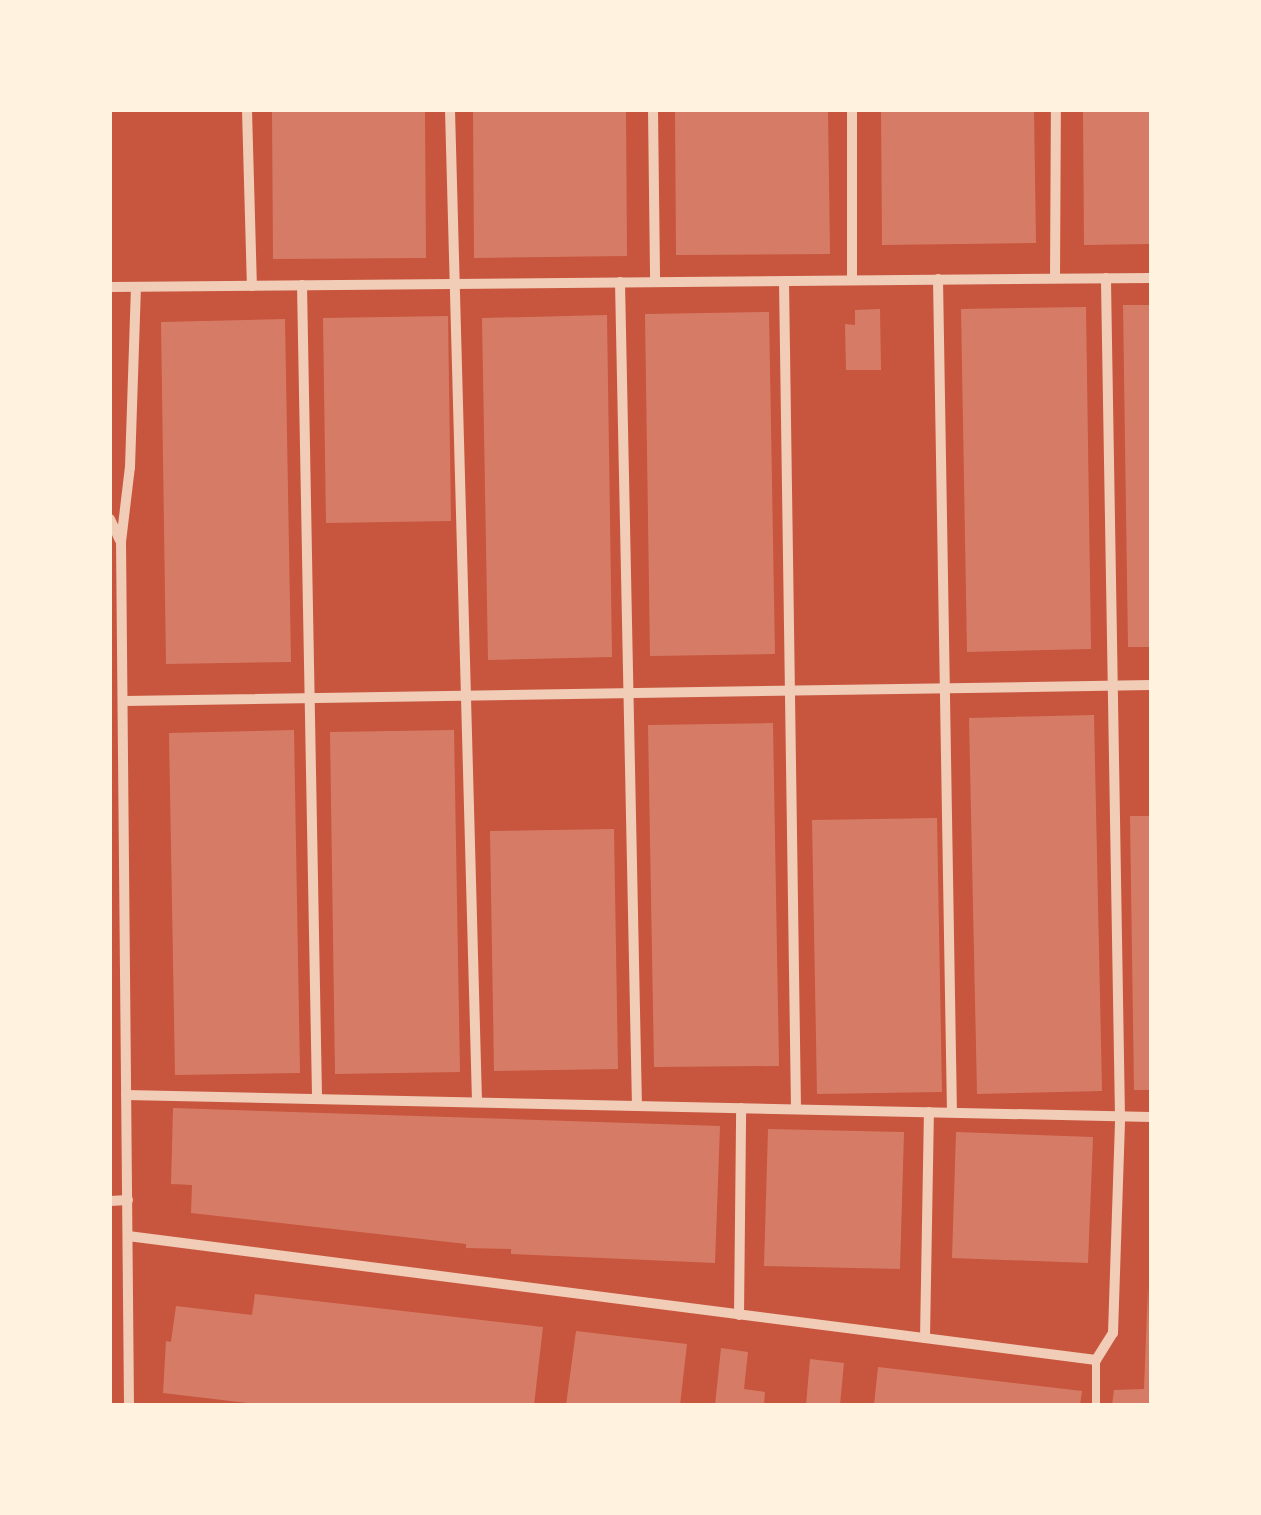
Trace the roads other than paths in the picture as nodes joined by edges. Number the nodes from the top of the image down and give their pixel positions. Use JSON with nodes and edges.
{"nodes":[{"id":1,"x":247,"y":110,"type":"edge"},
{"id":2,"x":450,"y":110,"type":"edge"},
{"id":3,"x":653,"y":110,"type":"edge"},
{"id":4,"x":852,"y":110,"type":"edge"},
{"id":5,"x":1056,"y":110,"type":"edge"},
{"id":6,"x":1055,"y":278,"type":"junction"},
{"id":7,"x":1106,"y":278,"type":"junction"},
{"id":8,"x":1151,"y":278,"type":"edge"},
{"id":9,"x":938,"y":279,"type":"junction"},
{"id":10,"x":784,"y":280,"type":"junction"},
{"id":11,"x":852,"y":280,"type":"junction"},
{"id":12,"x":620,"y":282,"type":"junction"},
{"id":13,"x":655,"y":282,"type":"junction"},
{"id":14,"x":453,"y":284,"type":"junction"},
{"id":15,"x":302,"y":285,"type":"junction"},
{"id":16,"x":252,"y":286,"type":"junction"},
{"id":17,"x":110,"y":287,"type":"edge"},
{"id":18,"x":136,"y":287,"type":"junction"},
{"id":19,"x":110,"y":519,"type":"edge"},
{"id":20,"x":122,"y":542,"type":"junction"},
{"id":21,"x":1151,"y":684,"type":"edge"},
{"id":22,"x":1113,"y":686,"type":"junction"},
{"id":23,"x":943,"y":688,"type":"junction"},
{"id":24,"x":790,"y":691,"type":"junction"},
{"id":25,"x":629,"y":692,"type":"junction"},
{"id":26,"x":465,"y":694,"type":"junction"},
{"id":27,"x":310,"y":696,"type":"junction"},
{"id":28,"x":125,"y":702,"type":"junction"},
{"id":29,"x":126,"y":1095,"type":"junction"},
{"id":30,"x":317,"y":1098,"type":"junction"},
{"id":31,"x":476,"y":1102,"type":"junction"},
{"id":32,"x":637,"y":1106,"type":"junction"},
{"id":33,"x":741,"y":1108,"type":"junction"},
{"id":34,"x":796,"y":1109,"type":"junction"},
{"id":35,"x":929,"y":1112,"type":"junction"},
{"id":36,"x":952,"y":1112,"type":"junction"},
{"id":37,"x":1120,"y":1117,"type":"junction"},
{"id":38,"x":1151,"y":1117,"type":"edge"},
{"id":39,"x":128,"y":1200,"type":"junction"},
{"id":40,"x":110,"y":1201,"type":"edge"},
{"id":41,"x":128,"y":1236,"type":"junction"},
{"id":42,"x":739,"y":1314,"type":"junction"},
{"id":43,"x":925,"y":1338,"type":"junction"},
{"id":44,"x":1096,"y":1360,"type":"junction"},
{"id":45,"x":129,"y":1405,"type":"edge"},
{"id":46,"x":1096,"y":1405,"type":"edge"}],
"edges":[{"from":1,"to":16,"type":"street"},
{"from":2,"to":14,"type":"street"},
{"from":3,"to":13,"type":"street"},
{"from":4,"to":11,"type":"street"},
{"from":5,"to":6,"type":"street"},
{"from":6,"to":7,"type":"street"},
{"from":6,"to":9,"type":"street"},
{"from":7,"to":8,"type":"street"},
{"from":7,"to":22,"type":"street"},
{"from":9,"to":11,"type":"street"},
{"from":9,"to":23,"type":"street"},
{"from":10,"to":11,"type":"street"},
{"from":10,"to":13,"type":"street"},
{"from":10,"to":24,"type":"street"},
{"from":12,"to":13,"type":"street"},
{"from":12,"to":14,"type":"street"},
{"from":12,"to":25,"type":"street"},
{"from":14,"to":15,"type":"street"},
{"from":14,"to":26,"type":"street"},
{"from":15,"to":16,"type":"street"},
{"from":15,"to":27,"type":"street"},
{"from":16,"to":18,"type":"street"},
{"from":17,"to":18,"type":"street"},
{"from":18,"to":20,"type":"street"},
{"from":19,"to":20,"type":"street"},
{"from":20,"to":28,"type":"street"},
{"from":21,"to":22,"type":"street"},
{"from":22,"to":23,"type":"street"},
{"from":22,"to":37,"type":"street"},
{"from":23,"to":24,"type":"street"},
{"from":23,"to":36,"type":"street"},
{"from":24,"to":25,"type":"street"},
{"from":24,"to":34,"type":"street"},
{"from":25,"to":26,"type":"street"},
{"from":25,"to":32,"type":"street"},
{"from":26,"to":27,"type":"street"},
{"from":26,"to":31,"type":"street"},
{"from":27,"to":28,"type":"street"},
{"from":27,"to":30,"type":"street"},
{"from":28,"to":29,"type":"street"},
{"from":29,"to":30,"type":"street"},
{"from":29,"to":39,"type":"street"},
{"from":30,"to":31,"type":"street"},
{"from":31,"to":32,"type":"street"},
{"from":32,"to":33,"type":"street"},
{"from":33,"to":34,"type":"street"},
{"from":33,"to":42,"type":"street"},
{"from":34,"to":35,"type":"street"},
{"from":35,"to":36,"type":"street"},
{"from":35,"to":43,"type":"street"},
{"from":36,"to":37,"type":"street"},
{"from":37,"to":38,"type":"street"},
{"from":37,"to":44,"type":"street"},
{"from":39,"to":40,"type":"street"},
{"from":39,"to":41,"type":"street"},
{"from":41,"to":42,"type":"street"},
{"from":41,"to":45,"type":"street"},
{"from":42,"to":43,"type":"street"},
{"from":43,"to":44,"type":"street"},
{"from":44,"to":46,"type":"lane"}]}
